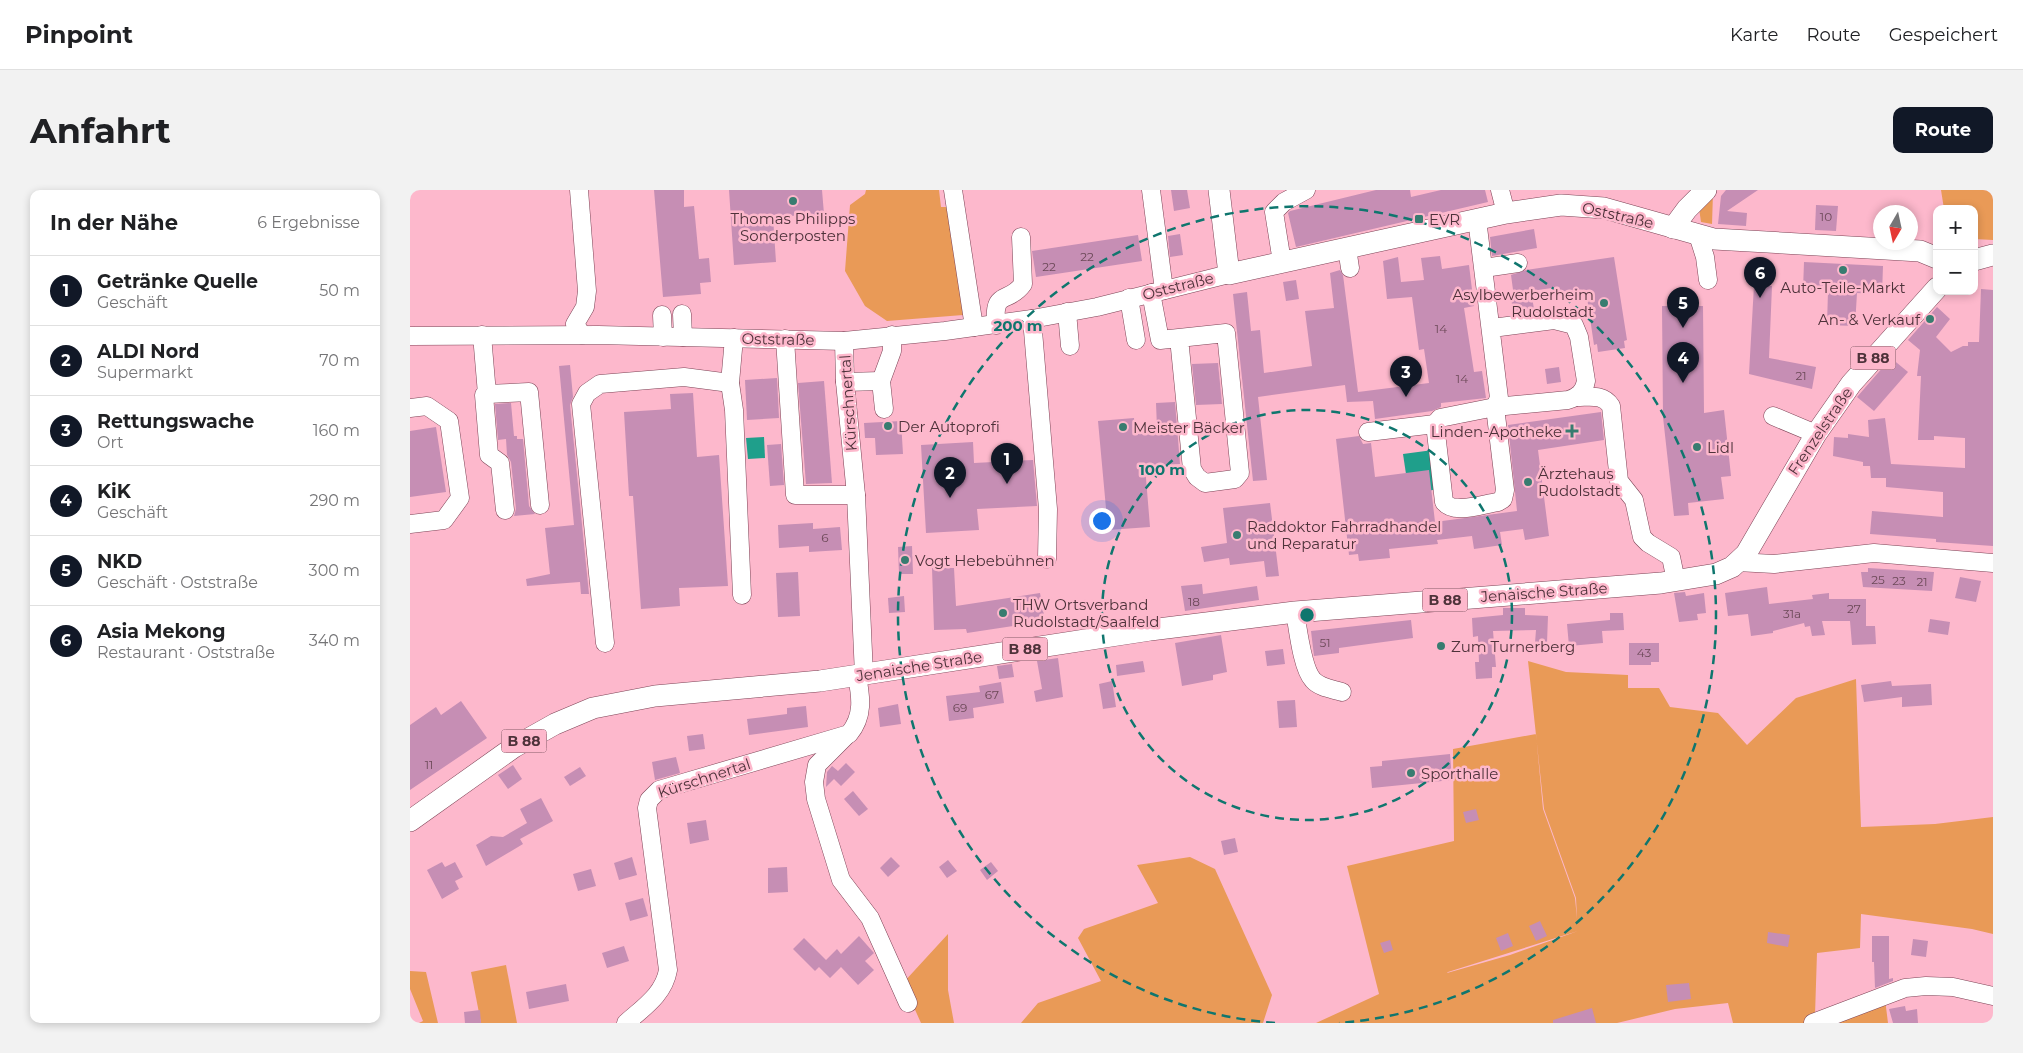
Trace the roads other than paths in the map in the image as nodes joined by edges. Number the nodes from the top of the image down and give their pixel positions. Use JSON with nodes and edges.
{"nodes":[{"id":1,"x":578,"y":190,"type":"edge"},
{"id":2,"x":953,"y":190,"type":"edge"},
{"id":3,"x":1151,"y":190,"type":"edge"},
{"id":4,"x":1219,"y":190,"type":"edge"},
{"id":5,"x":1306,"y":190,"type":"edge"},
{"id":6,"x":1500,"y":190,"type":"edge"},
{"id":7,"x":1706,"y":190,"type":"edge"},
{"id":8,"x":1506,"y":213,"type":"junction"},
{"id":9,"x":1477,"y":219,"type":"junction"},
{"id":10,"x":1673,"y":228,"type":"junction"},
{"id":11,"x":1698,"y":235,"type":"junction"},
{"id":12,"x":1021,"y":237,"type":"dead end"},
{"id":13,"x":1993,"y":255,"type":"edge"},
{"id":14,"x":1933,"y":256,"type":"edge"},
{"id":15,"x":1978,"y":259,"type":"edge"},
{"id":16,"x":1282,"y":262,"type":"junction"},
{"id":17,"x":1518,"y":263,"type":"dead end"},
{"id":18,"x":1484,"y":268,"type":"junction"},
{"id":19,"x":1230,"y":274,"type":"junction"},
{"id":20,"x":1708,"y":280,"type":"dead end"},
{"id":21,"x":1158,"y":292,"type":"junction"},
{"id":22,"x":1933,"y":292,"type":"edge"},
{"id":23,"x":1129,"y":298,"type":"junction"},
{"id":24,"x":1067,"y":312,"type":"junction"},
{"id":25,"x":682,"y":314,"type":"dead end"},
{"id":26,"x":662,"y":315,"type":"dead end"},
{"id":27,"x":1032,"y":319,"type":"junction"},
{"id":28,"x":996,"y":325,"type":"junction"},
{"id":29,"x":974,"y":327,"type":"junction"},
{"id":30,"x":1492,"y":328,"type":"junction"},
{"id":31,"x":482,"y":335,"type":"junction"},
{"id":32,"x":582,"y":335,"type":"junction"},
{"id":33,"x":892,"y":335,"type":"junction"},
{"id":34,"x":410,"y":336,"type":"edge"},
{"id":35,"x":663,"y":337,"type":"junction"},
{"id":36,"x":683,"y":337,"type":"junction"},
{"id":37,"x":734,"y":338,"type":"junction"},
{"id":38,"x":1179,"y":338,"type":"junction"},
{"id":39,"x":784,"y":339,"type":"junction"},
{"id":40,"x":1136,"y":340,"type":"dead end"},
{"id":41,"x":844,"y":341,"type":"junction"},
{"id":42,"x":1070,"y":346,"type":"dead end"},
{"id":43,"x":881,"y":381,"type":"junction"},
{"id":44,"x":845,"y":382,"type":"junction"},
{"id":45,"x":730,"y":383,"type":"junction"},
{"id":46,"x":487,"y":394,"type":"junction"},
{"id":47,"x":1578,"y":397,"type":"junction"},
{"id":48,"x":1495,"y":407,"type":"junction"},
{"id":49,"x":410,"y":408,"type":"edge"},
{"id":50,"x":884,"y":409,"type":"dead end"},
{"id":51,"x":1773,"y":416,"type":"dead end"},
{"id":52,"x":1435,"y":424,"type":"junction"},
{"id":53,"x":1368,"y":432,"type":"dead end"},
{"id":54,"x":1816,"y":434,"type":"junction"},
{"id":55,"x":856,"y":495,"type":"junction"},
{"id":56,"x":540,"y":505,"type":"dead end"},
{"id":57,"x":505,"y":510,"type":"dead end"},
{"id":58,"x":410,"y":524,"type":"edge"},
{"id":59,"x":1047,"y":559,"type":"dead end"},
{"id":60,"x":1737,"y":562,"type":"junction"},
{"id":61,"x":1993,"y":563,"type":"edge"},
{"id":62,"x":1676,"y":581,"type":"junction"},
{"id":63,"x":742,"y":595,"type":"dead end"},
{"id":64,"x":1295,"y":612,"type":"junction"},
{"id":65,"x":606,"y":643,"type":"dead end"},
{"id":66,"x":861,"y":675,"type":"junction"},
{"id":67,"x":1342,"y":692,"type":"dead end"},
{"id":68,"x":849,"y":734,"type":"junction"},
{"id":69,"x":410,"y":821,"type":"edge"},
{"id":70,"x":1993,"y":996,"type":"edge"},
{"id":71,"x":908,"y":1003,"type":"dead end"},
{"id":72,"x":626,"y":1023,"type":"edge"},
{"id":73,"x":1813,"y":1023,"type":"edge"}],
"edges":[{"from":1,"to":32,"type":"street"},
{"from":2,"to":29,"type":"street"},
{"from":3,"to":21,"type":"street"},
{"from":4,"to":19,"type":"main road"},
{"from":5,"to":16,"type":"street"},
{"from":6,"to":8,"type":"street"},
{"from":7,"to":10,"type":"main road"},
{"from":8,"to":9,"type":"main road","name":"Oststraße"},
{"from":8,"to":10,"type":"main road","name":"Oststraße"},
{"from":9,"to":16,"type":"main road","name":"Oststraße"},
{"from":9,"to":18,"type":"street"},
{"from":10,"to":11,"type":"main road","name":"Oststraße"},
{"from":11,"to":14,"type":"main road","name":"Oststraße"},
{"from":11,"to":20,"type":"street"},
{"from":12,"to":28,"type":"street"},
{"from":13,"to":15,"type":"main road"},
{"from":16,"to":19,"type":"main road","name":"Oststraße"},
{"from":17,"to":18,"type":"street"},
{"from":18,"to":30,"type":"street"},
{"from":19,"to":21,"type":"street","name":"Oststraße"},
{"from":21,"to":23,"type":"street","name":"Oststraße"},
{"from":21,"to":38,"type":"street"},
{"from":22,"to":54,"type":"main road","name":"Frenzelstraße","number":"B 88"},
{"from":23,"to":24,"type":"street","name":"Oststraße"},
{"from":23,"to":40,"type":"street"},
{"from":24,"to":27,"type":"street","name":"Oststraße"},
{"from":24,"to":42,"type":"street"},
{"from":25,"to":36,"type":"street"},
{"from":26,"to":35,"type":"street"},
{"from":27,"to":28,"type":"street","name":"Oststraße"},
{"from":27,"to":59,"type":"street"},
{"from":28,"to":29,"type":"street","name":"Oststraße"},
{"from":29,"to":33,"type":"street","name":"Oststraße"},
{"from":30,"to":47,"type":"street"},
{"from":30,"to":48,"type":"street"},
{"from":31,"to":32,"type":"street","name":"Oststraße"},
{"from":31,"to":34,"type":"street","name":"Oststraße"},
{"from":31,"to":46,"type":"street"},
{"from":32,"to":35,"type":"street","name":"Oststraße"},
{"from":33,"to":41,"type":"street","name":"Oststraße"},
{"from":33,"to":43,"type":"street"},
{"from":35,"to":36,"type":"street","name":"Oststraße"},
{"from":36,"to":37,"type":"street","name":"Oststraße"},
{"from":37,"to":39,"type":"street","name":"Oststraße"},
{"from":37,"to":45,"type":"street"},
{"from":38,"to":38,"type":"street"},
{"from":39,"to":41,"type":"street","name":"Oststraße"},
{"from":39,"to":55,"type":"street"},
{"from":41,"to":44,"type":"street","name":"Kürschnertal"},
{"from":43,"to":44,"type":"street"},
{"from":43,"to":50,"type":"street"},
{"from":44,"to":55,"type":"street","name":"Kürschnertal"},
{"from":45,"to":63,"type":"street"},
{"from":45,"to":65,"type":"street"},
{"from":46,"to":56,"type":"street"},
{"from":46,"to":57,"type":"street"},
{"from":47,"to":48,"type":"street"},
{"from":47,"to":62,"type":"street"},
{"from":48,"to":52,"type":"street"},
{"from":48,"to":52,"type":"street"},
{"from":49,"to":58,"type":"street"},
{"from":51,"to":54,"type":"street"},
{"from":52,"to":53,"type":"street"},
{"from":54,"to":60,"type":"main road","name":"Frenzelstraße","number":"B 88"},
{"from":55,"to":66,"type":"street","name":"Kürschnertal"},
{"from":60,"to":61,"type":"street"},
{"from":60,"to":62,"type":"main road","name":"Jenaische Straße","number":"B 88"},
{"from":62,"to":64,"type":"main road","name":"Jenaische Straße","number":"B 88"},
{"from":64,"to":66,"type":"main road","name":"Jenaische Straße","number":"B 88"},
{"from":64,"to":67,"type":"street"},
{"from":66,"to":68,"type":"street","name":"Kürschnertal"},
{"from":66,"to":69,"type":"main road","name":"Jenaische Straße","number":"B 88"},
{"from":68,"to":71,"type":"street"},
{"from":68,"to":72,"type":"street","name":"Kürschnertal"},
{"from":70,"to":73,"type":"street"}]}
